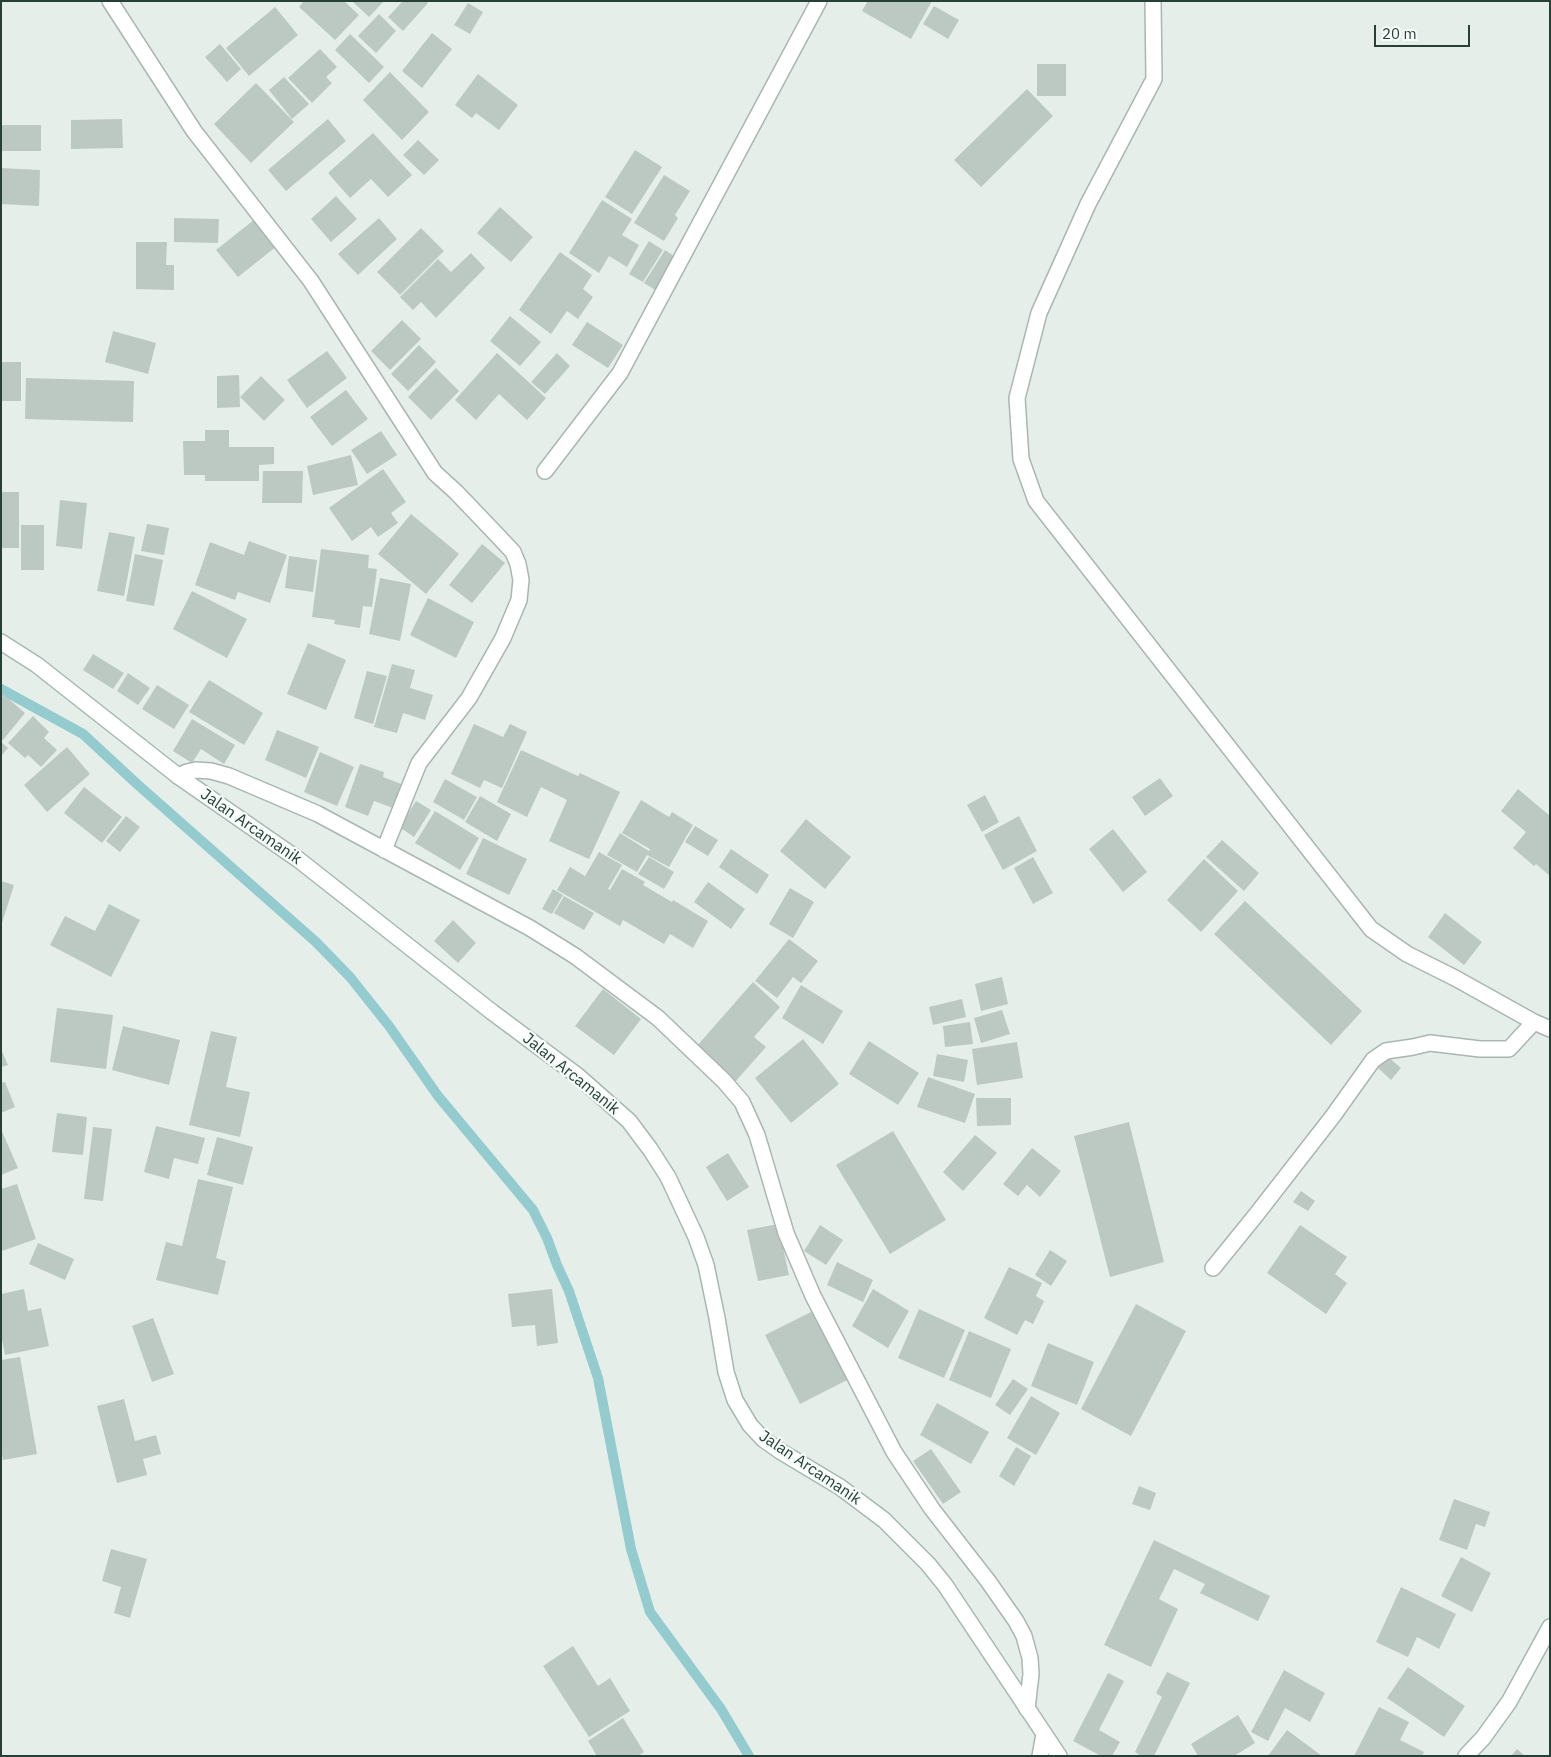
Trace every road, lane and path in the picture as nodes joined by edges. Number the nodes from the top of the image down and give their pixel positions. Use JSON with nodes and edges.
{"nodes":[{"id":1,"x":110,"y":1,"type":"edge"},
{"id":2,"x":818,"y":1,"type":"edge"},
{"id":3,"x":1153,"y":1,"type":"edge"},
{"id":4,"x":545,"y":471,"type":"dead end"},
{"id":5,"x":1,"y":642,"type":"edge"},
{"id":6,"x":178,"y":776,"type":"junction"},
{"id":7,"x":384,"y":850,"type":"junction"},
{"id":8,"x":1534,"y":1022,"type":"junction"},
{"id":9,"x":1550,"y":1029,"type":"edge"},
{"id":10,"x":1213,"y":1268,"type":"dead end"},
{"id":11,"x":1550,"y":1627,"type":"edge"},
{"id":12,"x":1027,"y":1709,"type":"junction"},
{"id":13,"x":1044,"y":1734,"type":"junction"},
{"id":14,"x":1040,"y":1756,"type":"edge"},
{"id":15,"x":1059,"y":1756,"type":"edge"},
{"id":16,"x":1466,"y":1756,"type":"edge"}],
"edges":[{"from":1,"to":7,"type":"street"},
{"from":2,"to":4,"type":"street"},
{"from":3,"to":8,"type":"street"},
{"from":5,"to":6,"type":"street","name":"Jalan Arcamanik"},
{"from":6,"to":7,"type":"street"},
{"from":6,"to":12,"type":"street","name":"Jalan Arcamanik"},
{"from":7,"to":12,"type":"street"},
{"from":8,"to":9,"type":"street"},
{"from":8,"to":10,"type":"street"},
{"from":11,"to":16,"type":"street"},
{"from":12,"to":13,"type":"street","name":"Jalan Arcamanik"},
{"from":13,"to":14,"type":"street"},
{"from":13,"to":15,"type":"street","name":"Jalan Arcamanik"}]}
